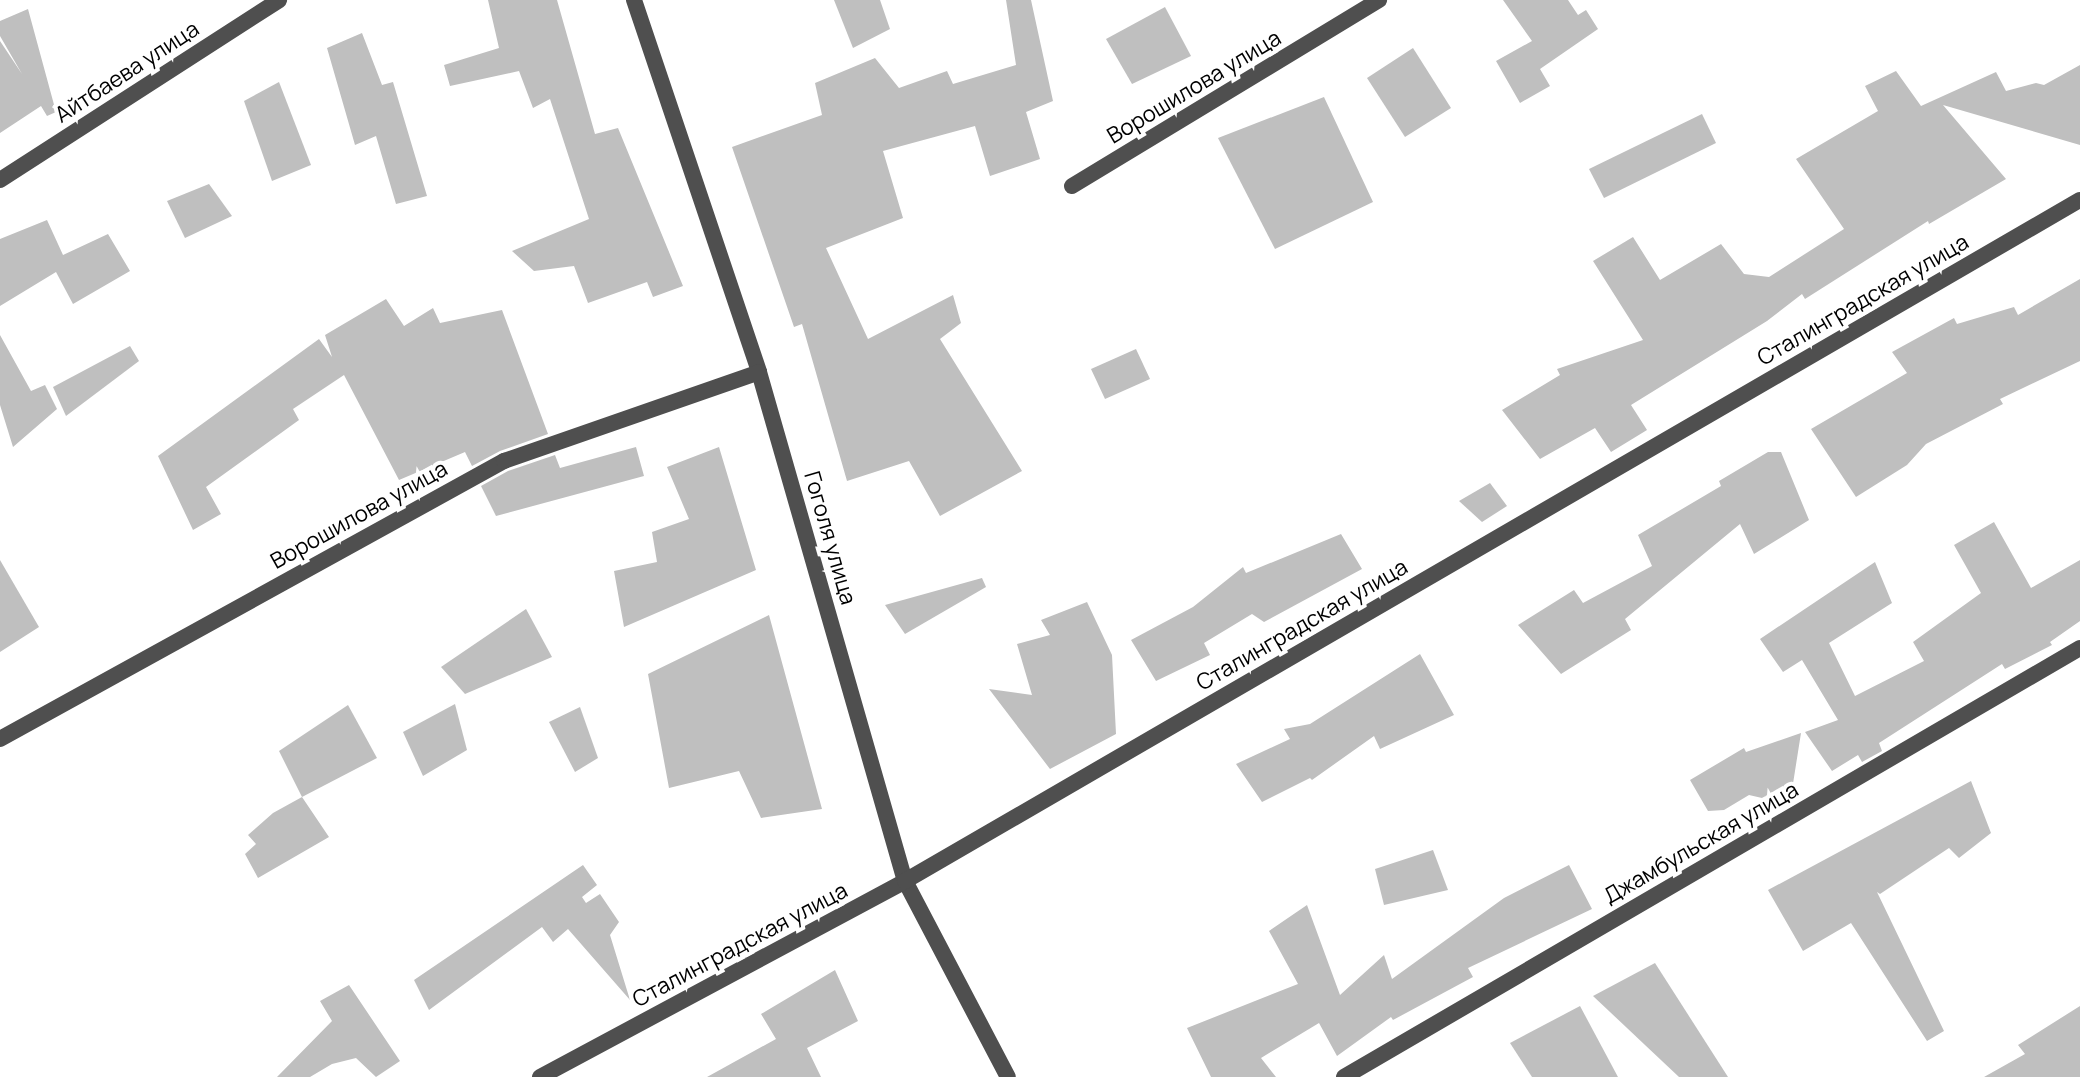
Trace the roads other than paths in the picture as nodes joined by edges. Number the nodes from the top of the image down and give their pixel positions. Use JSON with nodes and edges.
{"nodes":[{"id":1,"x":279,"y":0,"type":"edge"},
{"id":2,"x":634,"y":0,"type":"edge"},
{"id":3,"x":1379,"y":0,"type":"edge"},
{"id":4,"x":0,"y":180,"type":"edge"},
{"id":5,"x":1072,"y":186,"type":"dead end"},
{"id":6,"x":2080,"y":200,"type":"edge"},
{"id":7,"x":759,"y":372,"type":"junction"},
{"id":8,"x":2080,"y":648,"type":"edge"},
{"id":9,"x":0,"y":739,"type":"edge"},
{"id":10,"x":905,"y":881,"type":"junction"},
{"id":11,"x":540,"y":1077,"type":"edge"},
{"id":12,"x":1008,"y":1077,"type":"edge"},
{"id":13,"x":1344,"y":1077,"type":"edge"}],
"edges":[{"from":1,"to":4,"type":"street","name":"Айтбаева улица"},
{"from":2,"to":7,"type":"street","name":"Гоголя улица"},
{"from":3,"to":5,"type":"street","name":"Ворошилова улица"},
{"from":6,"to":10,"type":"street","name":"Сталинградская улица"},
{"from":7,"to":9,"type":"street","name":"Ворошилова улица"},
{"from":7,"to":10,"type":"street","name":"Гоголя улица"},
{"from":8,"to":13,"type":"street","name":"Джамбульская улица"},
{"from":10,"to":11,"type":"street","name":"Сталинградская улица"},
{"from":10,"to":12,"type":"street","name":"Гоголя улица"}]}
